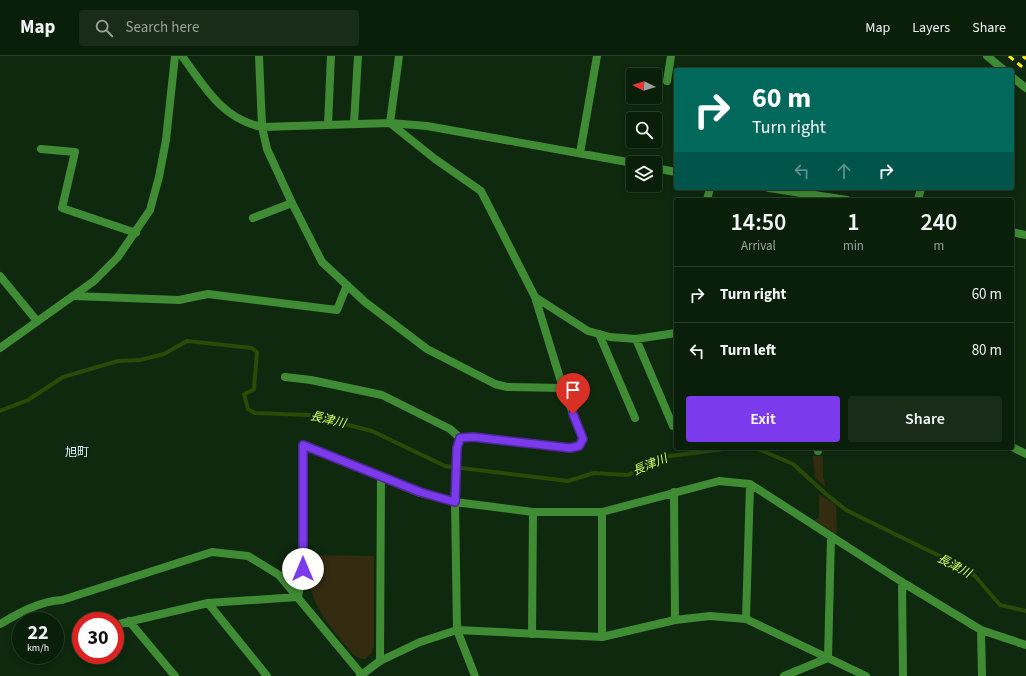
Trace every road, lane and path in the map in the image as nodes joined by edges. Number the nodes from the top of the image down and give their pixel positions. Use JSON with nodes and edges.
{"nodes":[{"id":1,"x":175,"y":56,"type":"edge"},
{"id":2,"x":182,"y":56,"type":"edge"},
{"id":3,"x":259,"y":56,"type":"edge"},
{"id":4,"x":331,"y":56,"type":"edge"},
{"id":5,"x":358,"y":56,"type":"edge"},
{"id":6,"x":399,"y":56,"type":"edge"},
{"id":7,"x":597,"y":56,"type":"edge"},
{"id":8,"x":671,"y":56,"type":"edge"},
{"id":9,"x":987,"y":56,"type":"edge"},
{"id":10,"x":1002,"y":68,"type":"edge"},
{"id":11,"x":1014,"y":79,"type":"edge"},
{"id":12,"x":667,"y":81,"type":"dead end"},
{"id":13,"x":1026,"y":88,"type":"edge"},
{"id":14,"x":390,"y":123,"type":"junction"},
{"id":15,"x":354,"y":124,"type":"junction"},
{"id":16,"x":328,"y":125,"type":"junction"},
{"id":17,"x":262,"y":127,"type":"junction"},
{"id":18,"x":42,"y":149,"type":"dead end"},
{"id":19,"x":580,"y":153,"type":"junction"},
{"id":20,"x":626,"y":162,"type":"edge"},
{"id":21,"x":662,"y":169,"type":"edge"},
{"id":22,"x":674,"y":172,"type":"edge"},
{"id":23,"x":780,"y":190,"type":"edge"},
{"id":24,"x":821,"y":198,"type":"edge"},
{"id":25,"x":292,"y":203,"type":"junction"},
{"id":26,"x":253,"y":218,"type":"dead end"},
{"id":27,"x":136,"y":232,"type":"junction"},
{"id":28,"x":1014,"y":232,"type":"edge"},
{"id":29,"x":1026,"y":235,"type":"edge"},
{"id":30,"x":0,"y":276,"type":"edge"},
{"id":31,"x":347,"y":285,"type":"junction"},
{"id":32,"x":73,"y":296,"type":"junction"},
{"id":33,"x":534,"y":296,"type":"junction"},
{"id":34,"x":37,"y":321,"type":"junction"},
{"id":35,"x":674,"y":333,"type":"edge"},
{"id":36,"x":599,"y":334,"type":"junction"},
{"id":37,"x":636,"y":339,"type":"junction"},
{"id":38,"x":0,"y":348,"type":"edge"},
{"id":39,"x":285,"y":378,"type":"dead end"},
{"id":40,"x":563,"y":388,"type":"junction"},
{"id":41,"x":635,"y":418,"type":"dead end"},
{"id":42,"x":674,"y":426,"type":"edge"},
{"id":43,"x":460,"y":438,"type":"junction"},
{"id":44,"x":1014,"y":449,"type":"edge"},
{"id":45,"x":1026,"y":454,"type":"edge"},
{"id":46,"x":381,"y":476,"type":"junction"},
{"id":47,"x":750,"y":484,"type":"junction"},
{"id":48,"x":674,"y":492,"type":"junction"},
{"id":49,"x":455,"y":502,"type":"junction"},
{"id":50,"x":532,"y":512,"type":"junction"},
{"id":51,"x":602,"y":512,"type":"junction"},
{"id":52,"x":831,"y":536,"type":"junction"},
{"id":53,"x":902,"y":582,"type":"junction"},
{"id":54,"x":298,"y":598,"type":"junction"},
{"id":55,"x":208,"y":603,"type":"junction"},
{"id":56,"x":746,"y":619,"type":"junction"},
{"id":57,"x":675,"y":620,"type":"junction"},
{"id":58,"x":129,"y":621,"type":"junction"},
{"id":59,"x":124,"y":622,"type":"edge"},
{"id":60,"x":0,"y":624,"type":"edge"},
{"id":61,"x":457,"y":630,"type":"junction"},
{"id":62,"x":981,"y":630,"type":"junction"},
{"id":63,"x":532,"y":634,"type":"junction"},
{"id":64,"x":602,"y":637,"type":"junction"},
{"id":65,"x":1026,"y":645,"type":"edge"},
{"id":66,"x":828,"y":658,"type":"junction"},
{"id":67,"x":380,"y":661,"type":"junction"},
{"id":68,"x":361,"y":675,"type":"edge"},
{"id":69,"x":175,"y":676,"type":"edge"},
{"id":70,"x":267,"y":676,"type":"edge"},
{"id":71,"x":475,"y":676,"type":"edge"},
{"id":72,"x":784,"y":676,"type":"edge"},
{"id":73,"x":866,"y":676,"type":"edge"},
{"id":74,"x":903,"y":676,"type":"edge"},
{"id":75,"x":982,"y":676,"type":"edge"}],
"edges":[{"from":1,"to":27,"type":"street"},
{"from":2,"to":17,"type":"street"},
{"from":3,"to":17,"type":"street"},
{"from":4,"to":16,"type":"street"},
{"from":5,"to":15,"type":"street"},
{"from":6,"to":14,"type":"street"},
{"from":7,"to":19,"type":"street"},
{"from":8,"to":12,"type":"street"},
{"from":9,"to":10,"type":"street"},
{"from":11,"to":13,"type":"street"},
{"from":14,"to":15,"type":"street"},
{"from":14,"to":19,"type":"street"},
{"from":14,"to":33,"type":"street"},
{"from":15,"to":16,"type":"street"},
{"from":16,"to":17,"type":"street"},
{"from":17,"to":25,"type":"street"},
{"from":18,"to":27,"type":"street"},
{"from":19,"to":20,"type":"street"},
{"from":21,"to":22,"type":"street"},
{"from":23,"to":24,"type":"street"},
{"from":25,"to":26,"type":"street"},
{"from":25,"to":31,"type":"street"},
{"from":27,"to":32,"type":"street"},
{"from":28,"to":29,"type":"street"},
{"from":30,"to":34,"type":"street"},
{"from":31,"to":32,"type":"street"},
{"from":31,"to":40,"type":"street"},
{"from":32,"to":34,"type":"street"},
{"from":33,"to":36,"type":"street"},
{"from":33,"to":40,"type":"street"},
{"from":34,"to":38,"type":"street"},
{"from":35,"to":37,"type":"street"},
{"from":36,"to":37,"type":"street"},
{"from":36,"to":41,"type":"street"},
{"from":37,"to":42,"type":"street"},
{"from":39,"to":43,"type":"street"},
{"from":40,"to":43,"type":"street"},
{"from":43,"to":49,"type":"street"},
{"from":44,"to":45,"type":"street"},
{"from":46,"to":49,"type":"street"},
{"from":46,"to":54,"type":"street"},
{"from":46,"to":67,"type":"street"},
{"from":47,"to":48,"type":"street"},
{"from":47,"to":52,"type":"street"},
{"from":47,"to":56,"type":"street"},
{"from":48,"to":51,"type":"street"},
{"from":48,"to":57,"type":"street"},
{"from":49,"to":50,"type":"street"},
{"from":49,"to":61,"type":"street"},
{"from":50,"to":51,"type":"street"},
{"from":50,"to":63,"type":"street"},
{"from":51,"to":64,"type":"street"},
{"from":52,"to":53,"type":"street"},
{"from":52,"to":66,"type":"street"},
{"from":53,"to":62,"type":"street"},
{"from":53,"to":74,"type":"street"},
{"from":54,"to":55,"type":"street"},
{"from":54,"to":60,"type":"street"},
{"from":54,"to":68,"type":"street"},
{"from":55,"to":58,"type":"street"},
{"from":55,"to":70,"type":"street"},
{"from":56,"to":57,"type":"street"},
{"from":56,"to":66,"type":"street"},
{"from":57,"to":64,"type":"street"},
{"from":58,"to":59,"type":"street"},
{"from":58,"to":69,"type":"street"},
{"from":61,"to":63,"type":"street"},
{"from":61,"to":67,"type":"street"},
{"from":61,"to":71,"type":"street"},
{"from":62,"to":65,"type":"street"},
{"from":62,"to":75,"type":"street"},
{"from":63,"to":64,"type":"street"},
{"from":66,"to":72,"type":"street"},
{"from":66,"to":73,"type":"street"},
{"from":67,"to":68,"type":"street"}]}
